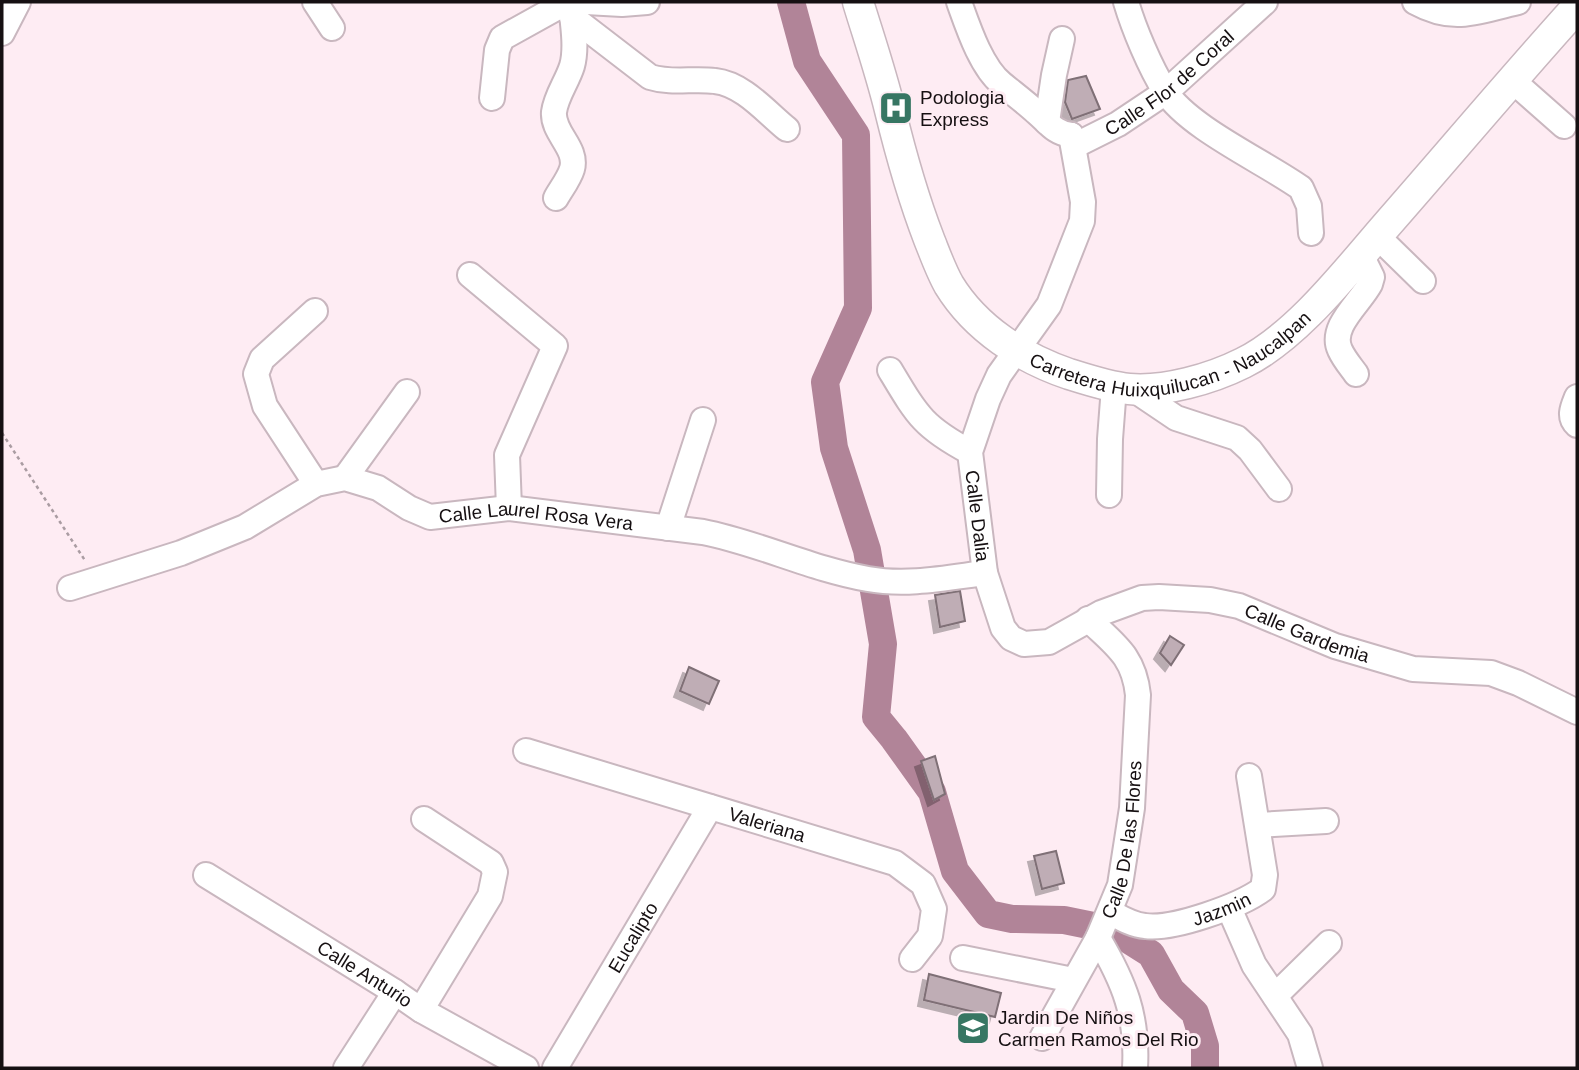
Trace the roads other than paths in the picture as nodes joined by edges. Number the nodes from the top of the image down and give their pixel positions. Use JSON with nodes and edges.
{"nodes":[{"id":1,"x":18,"y":2,"type":"edge"},
{"id":2,"x":315,"y":2,"type":"edge"},
{"id":3,"x":647,"y":2,"type":"edge"},
{"id":4,"x":858,"y":2,"type":"edge"},
{"id":5,"x":959,"y":2,"type":"edge"},
{"id":6,"x":1126,"y":2,"type":"edge"},
{"id":7,"x":1265,"y":2,"type":"edge"},
{"id":8,"x":1415,"y":2,"type":"edge"},
{"id":9,"x":1518,"y":2,"type":"edge"},
{"id":10,"x":574,"y":6,"type":"edge"},
{"id":11,"x":1577,"y":7,"type":"edge"},
{"id":12,"x":332,"y":28,"type":"dead end"},
{"id":13,"x":2,"y":33,"type":"edge"},
{"id":14,"x":1062,"y":39,"type":"dead end"},
{"id":15,"x":1513,"y":81,"type":"junction"},
{"id":16,"x":1166,"y":92,"type":"junction"},
{"id":17,"x":492,"y":98,"type":"dead end"},
{"id":18,"x":1047,"y":122,"type":"junction"},
{"id":19,"x":1564,"y":126,"type":"dead end"},
{"id":20,"x":788,"y":129,"type":"dead end"},
{"id":21,"x":1071,"y":135,"type":"junction"},
{"id":22,"x":556,"y":198,"type":"dead end"},
{"id":23,"x":1311,"y":233,"type":"dead end"},
{"id":24,"x":1369,"y":246,"type":"junction"},
{"id":25,"x":470,"y":275,"type":"dead end"},
{"id":26,"x":1423,"y":281,"type":"dead end"},
{"id":27,"x":315,"y":311,"type":"dead end"},
{"id":28,"x":1017,"y":351,"type":"junction"},
{"id":29,"x":890,"y":369,"type":"dead end"},
{"id":30,"x":1356,"y":374,"type":"dead end"},
{"id":31,"x":1123,"y":388,"type":"junction"},
{"id":32,"x":407,"y":392,"type":"dead end"},
{"id":33,"x":1577,"y":397,"type":"edge"},
{"id":34,"x":704,"y":420,"type":"dead end"},
{"id":35,"x":1577,"y":425,"type":"edge"},
{"id":36,"x":970,"y":452,"type":"junction"},
{"id":37,"x":345,"y":478,"type":"junction"},
{"id":38,"x":316,"y":484,"type":"junction"},
{"id":39,"x":1279,"y":489,"type":"dead end"},
{"id":40,"x":1109,"y":495,"type":"dead end"},
{"id":41,"x":509,"y":508,"type":"junction"},
{"id":42,"x":668,"y":528,"type":"junction"},
{"id":43,"x":985,"y":573,"type":"junction"},
{"id":44,"x":70,"y":588,"type":"dead end"},
{"id":45,"x":1088,"y":619,"type":"junction"},
{"id":46,"x":1038,"y":644,"type":"joint"},
{"id":47,"x":1577,"y":712,"type":"edge"},
{"id":48,"x":526,"y":751,"type":"dead end"},
{"id":49,"x":1249,"y":776,"type":"dead end"},
{"id":50,"x":710,"y":807,"type":"junction"},
{"id":51,"x":424,"y":819,"type":"dead end"},
{"id":52,"x":1326,"y":821,"type":"dead end"},
{"id":53,"x":1258,"y":825,"type":"junction"},
{"id":54,"x":206,"y":876,"type":"dead end"},
{"id":55,"x":1229,"y":908,"type":"junction"},
{"id":56,"x":1109,"y":913,"type":"junction"},
{"id":57,"x":1098,"y":937,"type":"junction"},
{"id":58,"x":1329,"y":943,"type":"dead end"},
{"id":59,"x":912,"y":958,"type":"dead end"},
{"id":60,"x":963,"y":958,"type":"dead end"},
{"id":61,"x":1073,"y":980,"type":"junction"},
{"id":62,"x":395,"y":992,"type":"junction"},
{"id":63,"x":1275,"y":996,"type":"junction"},
{"id":64,"x":421,"y":1010,"type":"junction"},
{"id":65,"x":1042,"y":1038,"type":"dead end"},
{"id":66,"x":351,"y":1066,"type":"edge"},
{"id":67,"x":526,"y":1068,"type":"edge"},
{"id":68,"x":555,"y":1068,"type":"edge"},
{"id":69,"x":1135,"y":1068,"type":"edge"},
{"id":70,"x":1310,"y":1068,"type":"edge"}],
"edges":[{"from":1,"to":13,"type":"street"},
{"from":2,"to":12,"type":"street"},
{"from":3,"to":10,"type":"street"},
{"from":4,"to":28,"type":"main road","name":"Carretera Huixquilucan - Naucalpan"},
{"from":5,"to":18,"type":"street"},
{"from":6,"to":16,"type":"street"},
{"from":7,"to":16,"type":"street","name":"Calle Flor de Coral"},
{"from":8,"to":9,"type":"street"},
{"from":10,"to":17,"type":"street"},
{"from":10,"to":20,"type":"street"},
{"from":10,"to":22,"type":"street"},
{"from":11,"to":15,"type":"main road","name":"Carretera Huixquilucan - Naucalpan"},
{"from":14,"to":18,"type":"street"},
{"from":15,"to":19,"type":"street"},
{"from":15,"to":24,"type":"main road","name":"Carretera Huixquilucan - Naucalpan"},
{"from":16,"to":21,"type":"street","name":"Calle Flor de Coral"},
{"from":16,"to":23,"type":"street"},
{"from":18,"to":21,"type":"street"},
{"from":21,"to":28,"type":"street","name":"Calle Dalia"},
{"from":24,"to":26,"type":"street"},
{"from":24,"to":30,"type":"street"},
{"from":24,"to":31,"type":"main road","name":"Carretera Huixquilucan - Naucalpan"},
{"from":25,"to":41,"type":"street"},
{"from":27,"to":38,"type":"street"},
{"from":28,"to":31,"type":"main road","name":"Carretera Huixquilucan - Naucalpan"},
{"from":28,"to":36,"type":"street","name":"Calle Dalia"},
{"from":29,"to":36,"type":"street"},
{"from":31,"to":39,"type":"street"},
{"from":31,"to":40,"type":"street"},
{"from":32,"to":37,"type":"street"},
{"from":33,"to":35,"type":"street"},
{"from":34,"to":42,"type":"street"},
{"from":36,"to":43,"type":"street","name":"Calle Dalia"},
{"from":37,"to":38,"type":"street","name":"Calle Laurel Rosa Vera"},
{"from":37,"to":41,"type":"street","name":"Calle Laurel Rosa Vera"},
{"from":38,"to":44,"type":"street","name":"Calle Laurel Rosa Vera"},
{"from":41,"to":42,"type":"street","name":"Calle Laurel Rosa Vera"},
{"from":42,"to":43,"type":"street","name":"Calle Laurel Rosa Vera"},
{"from":43,"to":46,"type":"street","name":"Calle Dalia"},
{"from":45,"to":46,"type":"street","name":"Calle Gardemia"},
{"from":45,"to":47,"type":"street","name":"Calle Gardemia"},
{"from":45,"to":56,"type":"street","name":"Calle De las Flores"},
{"from":48,"to":50,"type":"street","name":"Valeriana"},
{"from":49,"to":53,"type":"street","name":"Jazmin"},
{"from":50,"to":59,"type":"street","name":"Valeriana"},
{"from":50,"to":68,"type":"street","name":"Eucalipto"},
{"from":51,"to":64,"type":"street"},
{"from":52,"to":53,"type":"street"},
{"from":53,"to":55,"type":"street","name":"Jazmin"},
{"from":54,"to":62,"type":"street","name":"Calle Anturio"},
{"from":55,"to":56,"type":"street","name":"Jazmin"},
{"from":55,"to":63,"type":"street"},
{"from":56,"to":57,"type":"street","name":"Calle De las Flores"},
{"from":57,"to":61,"type":"street"},
{"from":57,"to":69,"type":"street","name":"Calle De las Flores"},
{"from":58,"to":63,"type":"street"},
{"from":60,"to":61,"type":"street"},
{"from":61,"to":65,"type":"street"},
{"from":62,"to":64,"type":"street","name":"Calle Anturio"},
{"from":62,"to":66,"type":"street"},
{"from":63,"to":70,"type":"street"},
{"from":64,"to":67,"type":"street","name":"Calle Anturio"}]}
